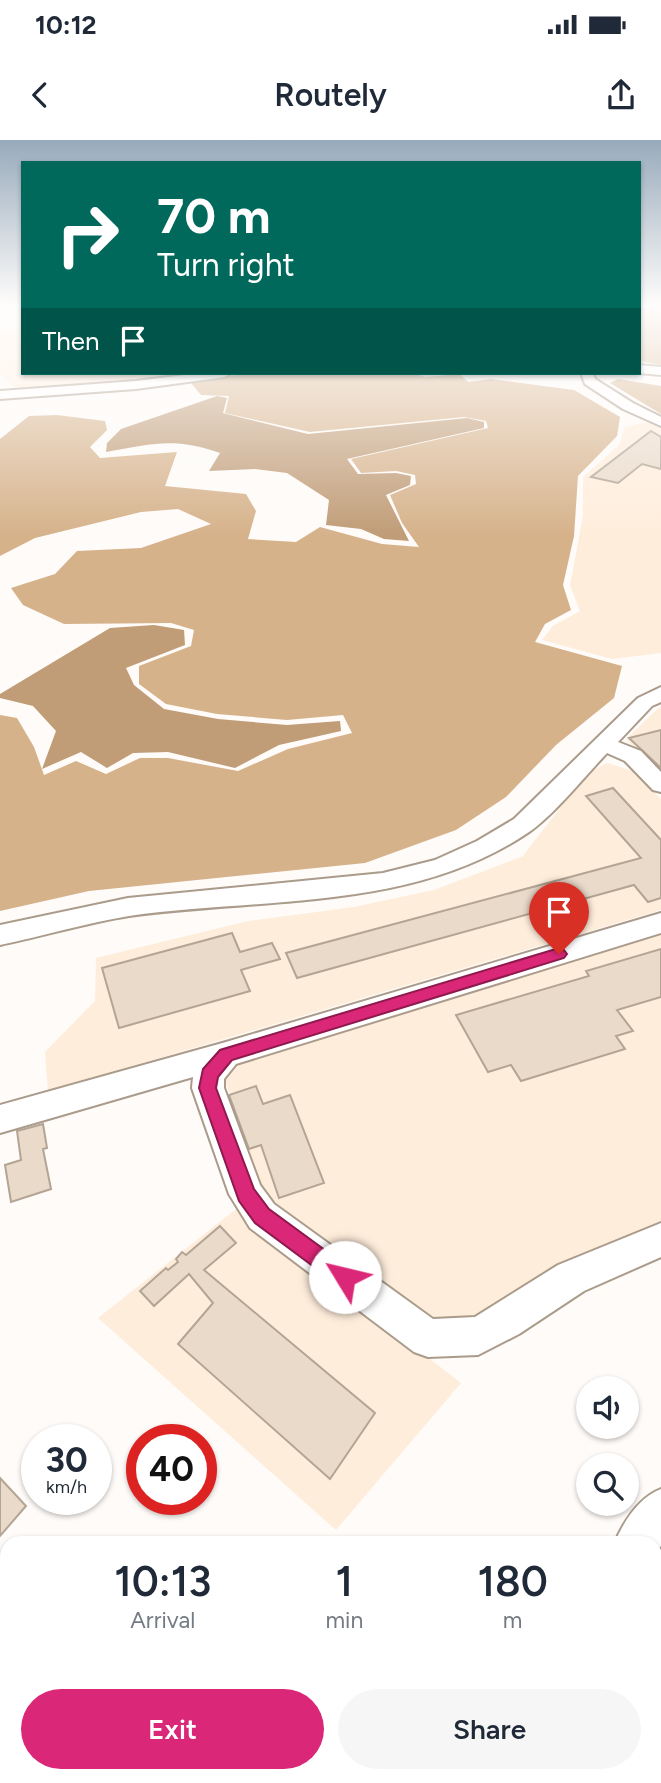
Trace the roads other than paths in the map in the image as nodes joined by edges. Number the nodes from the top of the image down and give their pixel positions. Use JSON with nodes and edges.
{"nodes":[{"id":1,"x":153,"y":383,"type":"edge"},
{"id":2,"x":592,"y":383,"type":"edge"},
{"id":3,"x":0,"y":395,"type":"edge"},
{"id":4,"x":661,"y":422,"type":"edge"},
{"id":5,"x":661,"y":693,"type":"edge"},
{"id":6,"x":603,"y":743,"type":"junction"},
{"id":7,"x":661,"y":785,"type":"edge"},
{"id":8,"x":661,"y":923,"type":"edge"},
{"id":9,"x":0,"y":935,"type":"edge"},
{"id":10,"x":226,"y":1055,"type":"junction"},
{"id":11,"x":0,"y":1119,"type":"edge"},
{"id":12,"x":661,"y":1240,"type":"edge"},
{"id":13,"x":661,"y":1510,"type":"edge"},
{"id":14,"x":642,"y":1536,"type":"edge"}],
"edges":[{"from":1,"to":3,"type":"street"},
{"from":2,"to":4,"type":"street"},
{"from":5,"to":6,"type":"street"},
{"from":6,"to":7,"type":"street"},
{"from":6,"to":9,"type":"street"},
{"from":8,"to":10,"type":"street"},
{"from":10,"to":11,"type":"street"},
{"from":10,"to":12,"type":"street"},
{"from":13,"to":14,"type":"street"}]}
